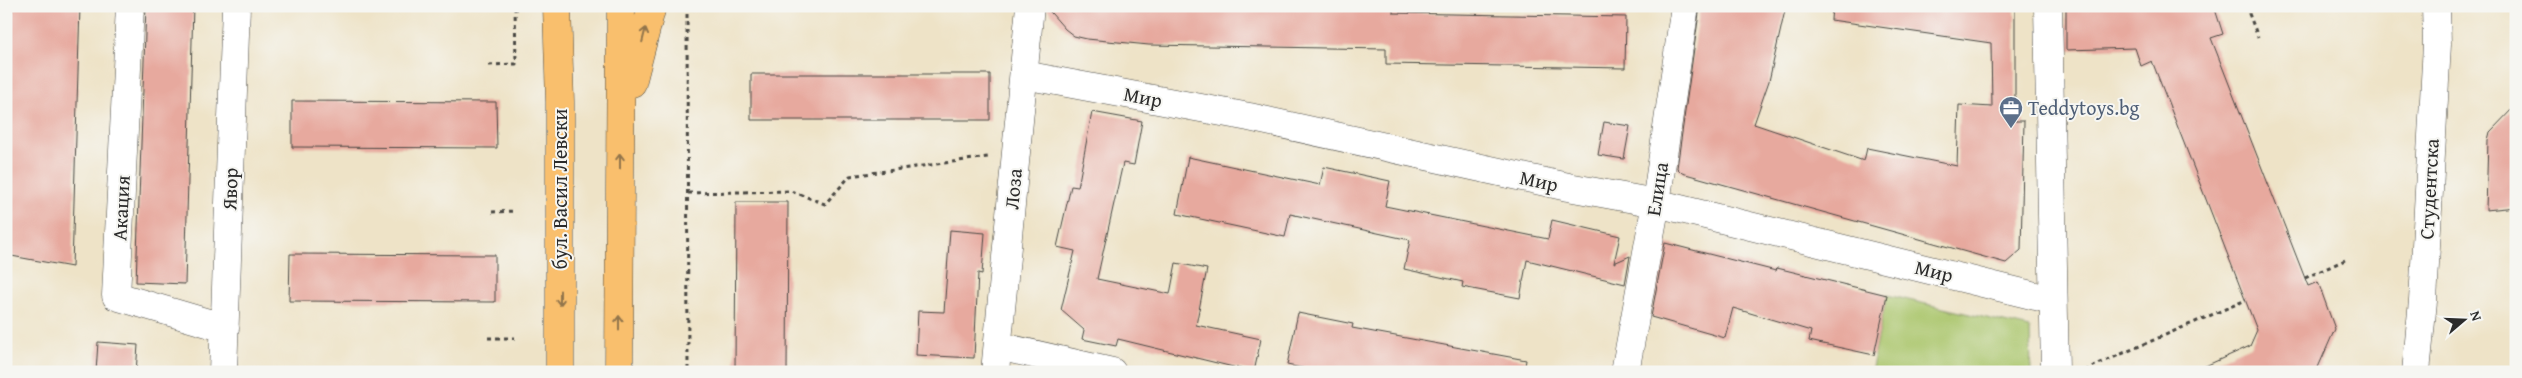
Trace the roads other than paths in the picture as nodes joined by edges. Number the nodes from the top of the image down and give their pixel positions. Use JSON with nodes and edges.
{"nodes":[{"id":1,"x":130,"y":6,"type":"edge"},
{"id":2,"x":236,"y":6,"type":"edge"},
{"id":3,"x":556,"y":6,"type":"edge"},
{"id":4,"x":621,"y":6,"type":"edge"},
{"id":5,"x":652,"y":6,"type":"edge"},
{"id":6,"x":1030,"y":6,"type":"edge"},
{"id":7,"x":1685,"y":6,"type":"edge"},
{"id":8,"x":2048,"y":6,"type":"edge"},
{"id":9,"x":2436,"y":6,"type":"edge"},
{"id":10,"x":1024,"y":74,"type":"junction"},
{"id":11,"x":620,"y":133,"type":"junction"},
{"id":12,"x":1656,"y":203,"type":"junction"},
{"id":13,"x":2052,"y":300,"type":"junction"},
{"id":14,"x":225,"y":328,"type":"junction"},
{"id":15,"x":996,"y":359,"type":"edge"},
{"id":16,"x":223,"y":372,"type":"edge"},
{"id":17,"x":560,"y":372,"type":"edge"},
{"id":18,"x":619,"y":372,"type":"edge"},
{"id":19,"x":1112,"y":372,"type":"edge"},
{"id":20,"x":1625,"y":372,"type":"edge"},
{"id":21,"x":2055,"y":372,"type":"edge"},
{"id":22,"x":2416,"y":372,"type":"edge"}],
"edges":[{"from":1,"to":14,"type":"street","name":"Акация"},
{"from":2,"to":14,"type":"street","name":"Явор"},
{"from":3,"to":17,"type":"highway","name":"бул. Васил Левски","one_way":true},
{"from":4,"to":11,"type":"highway"},
{"from":11,"to":5,"type":"highway","one_way":true},
{"from":6,"to":10,"type":"street","name":"Лоза"},
{"from":7,"to":12,"type":"street","name":"Елица"},
{"from":8,"to":13,"type":"street"},
{"from":9,"to":22,"type":"street","name":"Студентска"},
{"from":10,"to":12,"type":"street","name":"Мир"},
{"from":10,"to":15,"type":"street","name":"Лоза"},
{"from":18,"to":11,"type":"highway","one_way":true},
{"from":12,"to":13,"type":"street","name":"Мир"},
{"from":12,"to":20,"type":"street","name":"Елица"},
{"from":13,"to":21,"type":"street"},
{"from":14,"to":16,"type":"street","name":"Явор"},
{"from":15,"to":19,"type":"street"}]}
